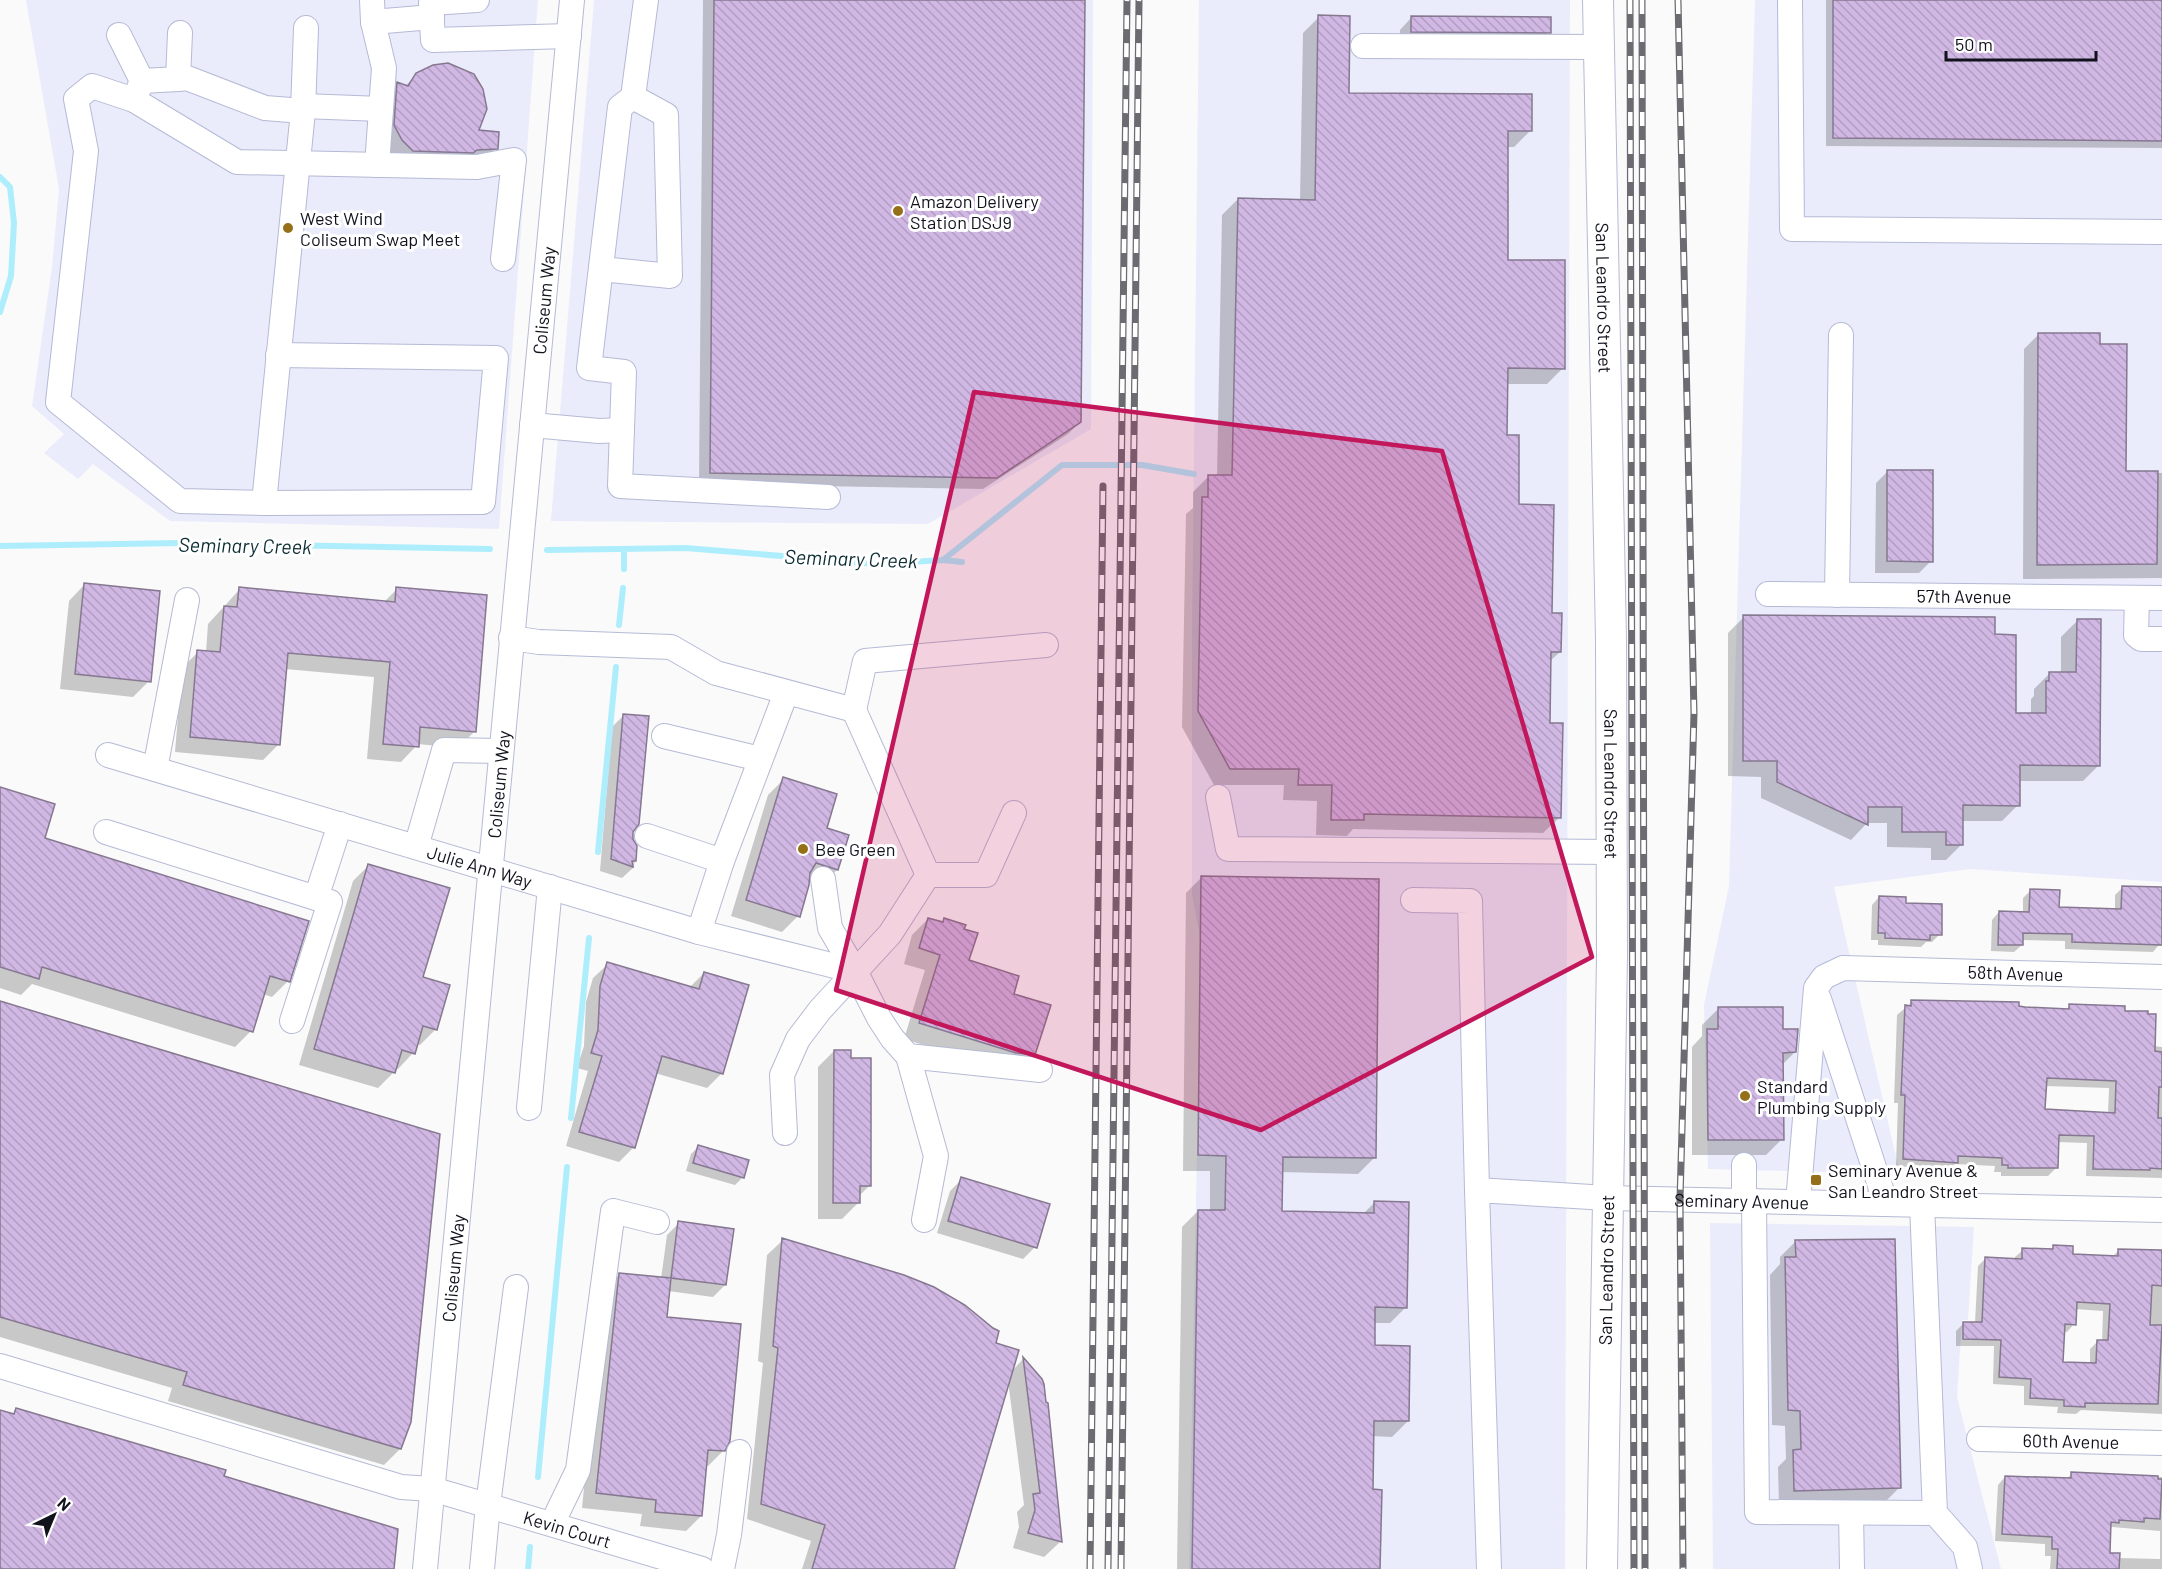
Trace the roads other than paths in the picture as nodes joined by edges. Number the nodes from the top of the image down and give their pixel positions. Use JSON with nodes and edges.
{"nodes":[{"id":1,"x":477,"y":0,"type":"edge"},
{"id":2,"x":572,"y":0,"type":"edge"},
{"id":3,"x":646,"y":0,"type":"edge"},
{"id":4,"x":1598,"y":0,"type":"edge"},
{"id":5,"x":1790,"y":0,"type":"edge"},
{"id":6,"x":373,"y":11,"type":"edge"},
{"id":7,"x":432,"y":17,"type":"junction"},
{"id":8,"x":306,"y":28,"type":"dead end"},
{"id":9,"x":180,"y":33,"type":"dead end"},
{"id":10,"x":119,"y":35,"type":"dead end"},
{"id":11,"x":568,"y":36,"type":"junction"},
{"id":12,"x":1363,"y":46,"type":"dead end"},
{"id":13,"x":1599,"y":47,"type":"junction"},
{"id":14,"x":178,"y":79,"type":"junction"},
{"id":15,"x":138,"y":90,"type":"junction"},
{"id":16,"x":633,"y":97,"type":"junction"},
{"id":17,"x":303,"y":108,"type":"junction"},
{"id":18,"x":381,"y":109,"type":"junction"},
{"id":19,"x":297,"y":163,"type":"junction"},
{"id":20,"x":376,"y":165,"type":"junction"},
{"id":21,"x":2162,"y":232,"type":"edge"},
{"id":22,"x":503,"y":259,"type":"dead end"},
{"id":23,"x":601,"y":269,"type":"junction"},
{"id":24,"x":1841,"y":335,"type":"dead end"},
{"id":25,"x":278,"y":355,"type":"junction"},
{"id":26,"x":532,"y":425,"type":"junction"},
{"id":27,"x":622,"y":430,"type":"junction"},
{"id":28,"x":828,"y":497,"type":"dead end"},
{"id":29,"x":264,"y":503,"type":"junction"},
{"id":30,"x":1768,"y":594,"type":"dead end"},
{"id":31,"x":1837,"y":595,"type":"junction"},
{"id":32,"x":2137,"y":598,"type":"junction"},
{"id":33,"x":2162,"y":598,"type":"edge"},
{"id":34,"x":187,"y":600,"type":"dead end"},
{"id":35,"x":511,"y":638,"type":"junction"},
{"id":36,"x":2162,"y":639,"type":"edge"},
{"id":37,"x":1046,"y":645,"type":"dead end"},
{"id":38,"x":786,"y":693,"type":"junction"},
{"id":39,"x":854,"y":710,"type":"junction"},
{"id":40,"x":664,"y":736,"type":"dead end"},
{"id":41,"x":501,"y":751,"type":"junction"},
{"id":42,"x":108,"y":755,"type":"dead end"},
{"id":43,"x":760,"y":759,"type":"junction"},
{"id":44,"x":155,"y":769,"type":"junction"},
{"id":45,"x":1218,"y":797,"type":"dead end"},
{"id":46,"x":1014,"y":813,"type":"dead end"},
{"id":47,"x":340,"y":824,"type":"junction"},
{"id":48,"x":106,"y":832,"type":"dead end"},
{"id":49,"x":647,"y":836,"type":"dead end"},
{"id":50,"x":416,"y":847,"type":"junction"},
{"id":51,"x":1611,"y":852,"type":"junction"},
{"id":52,"x":722,"y":861,"type":"junction"},
{"id":53,"x":489,"y":869,"type":"junction"},
{"id":54,"x":928,"y":875,"type":"junction"},
{"id":55,"x":823,"y":879,"type":"dead end"},
{"id":56,"x":550,"y":887,"type":"junction"},
{"id":57,"x":316,"y":898,"type":"junction"},
{"id":58,"x":1413,"y":900,"type":"dead end"},
{"id":59,"x":699,"y":932,"type":"junction"},
{"id":60,"x":855,"y":971,"type":"junction"},
{"id":61,"x":2162,"y":977,"type":"edge"},
{"id":62,"x":1816,"y":988,"type":"junction"},
{"id":63,"x":292,"y":1021,"type":"dead end"},
{"id":64,"x":908,"y":1056,"type":"junction"},
{"id":65,"x":1040,"y":1070,"type":"dead end"},
{"id":66,"x":529,"y":1108,"type":"dead end"},
{"id":67,"x":785,"y":1133,"type":"dead end"},
{"id":68,"x":1744,"y":1165,"type":"dead end"},
{"id":69,"x":1477,"y":1190,"type":"junction"},
{"id":70,"x":1607,"y":1198,"type":"junction"},
{"id":71,"x":1749,"y":1200,"type":"junction"},
{"id":72,"x":1797,"y":1202,"type":"junction"},
{"id":73,"x":1886,"y":1204,"type":"junction"},
{"id":74,"x":1922,"y":1205,"type":"junction"},
{"id":75,"x":2162,"y":1210,"type":"edge"},
{"id":76,"x":924,"y":1220,"type":"dead end"},
{"id":77,"x":657,"y":1222,"type":"dead end"},
{"id":78,"x":516,"y":1287,"type":"dead end"},
{"id":79,"x":0,"y":1366,"type":"edge"},
{"id":80,"x":1979,"y":1439,"type":"dead end"},
{"id":81,"x":2162,"y":1443,"type":"edge"},
{"id":82,"x":739,"y":1452,"type":"dead end"},
{"id":83,"x":432,"y":1489,"type":"junction"},
{"id":84,"x":488,"y":1505,"type":"junction"},
{"id":85,"x":1851,"y":1512,"type":"junction"},
{"id":86,"x":1935,"y":1513,"type":"junction"},
{"id":87,"x":552,"y":1524,"type":"junction"},
{"id":88,"x":670,"y":1564,"type":"edge"},
{"id":89,"x":425,"y":1569,"type":"edge"},
{"id":90,"x":482,"y":1569,"type":"edge"},
{"id":91,"x":702,"y":1569,"type":"edge"},
{"id":92,"x":722,"y":1569,"type":"edge"},
{"id":93,"x":1489,"y":1569,"type":"edge"},
{"id":94,"x":1602,"y":1569,"type":"edge"},
{"id":95,"x":1852,"y":1569,"type":"edge"},
{"id":96,"x":1970,"y":1569,"type":"edge"}],
"edges":[{"from":1,"to":7,"type":"street"},
{"from":2,"to":11,"type":"street","name":"Coliseum Way"},
{"from":3,"to":16,"type":"street"},
{"from":4,"to":13,"type":"main road","name":"San Leandro Street"},
{"from":5,"to":21,"type":"street"},
{"from":6,"to":7,"type":"street"},
{"from":6,"to":18,"type":"street"},
{"from":7,"to":11,"type":"street"},
{"from":8,"to":17,"type":"street"},
{"from":9,"to":14,"type":"street"},
{"from":10,"to":15,"type":"street"},
{"from":11,"to":26,"type":"street","name":"Coliseum Way"},
{"from":12,"to":13,"type":"street"},
{"from":13,"to":51,"type":"main road","name":"San Leandro Street"},
{"from":14,"to":15,"type":"street"},
{"from":14,"to":17,"type":"street"},
{"from":15,"to":19,"type":"street"},
{"from":15,"to":29,"type":"street"},
{"from":16,"to":23,"type":"street"},
{"from":16,"to":23,"type":"street"},
{"from":17,"to":18,"type":"street"},
{"from":17,"to":19,"type":"street"},
{"from":18,"to":20,"type":"street"},
{"from":19,"to":20,"type":"street"},
{"from":19,"to":25,"type":"street"},
{"from":20,"to":22,"type":"street"},
{"from":23,"to":27,"type":"street"},
{"from":24,"to":31,"type":"street"},
{"from":25,"to":29,"type":"street"},
{"from":25,"to":29,"type":"street"},
{"from":26,"to":27,"type":"street"},
{"from":26,"to":35,"type":"street","name":"Coliseum Way"},
{"from":27,"to":28,"type":"street"},
{"from":30,"to":31,"type":"street","name":"57th Avenue"},
{"from":31,"to":32,"type":"street","name":"57th Avenue"},
{"from":32,"to":33,"type":"street","name":"57th Avenue"},
{"from":32,"to":36,"type":"street"},
{"from":34,"to":44,"type":"street"},
{"from":35,"to":38,"type":"street"},
{"from":35,"to":41,"type":"street","name":"Coliseum Way"},
{"from":37,"to":39,"type":"street"},
{"from":38,"to":39,"type":"street"},
{"from":38,"to":43,"type":"street"},
{"from":39,"to":54,"type":"street"},
{"from":40,"to":43,"type":"street"},
{"from":41,"to":50,"type":"street"},
{"from":41,"to":53,"type":"street","name":"Coliseum Way"},
{"from":42,"to":44,"type":"street","name":"Julie Ann Way"},
{"from":43,"to":52,"type":"street"},
{"from":44,"to":47,"type":"street","name":"Julie Ann Way"},
{"from":45,"to":51,"type":"street"},
{"from":46,"to":54,"type":"street"},
{"from":47,"to":50,"type":"street","name":"Julie Ann Way"},
{"from":47,"to":57,"type":"street"},
{"from":48,"to":57,"type":"street"},
{"from":49,"to":52,"type":"street"},
{"from":50,"to":53,"type":"street","name":"Julie Ann Way"},
{"from":51,"to":70,"type":"main road","name":"San Leandro Street"},
{"from":52,"to":59,"type":"street"},
{"from":53,"to":56,"type":"street","name":"Julie Ann Way"},
{"from":53,"to":83,"type":"street","name":"Coliseum Way"},
{"from":54,"to":60,"type":"street"},
{"from":55,"to":60,"type":"street"},
{"from":56,"to":59,"type":"street","name":"Julie Ann Way"},
{"from":56,"to":66,"type":"street"},
{"from":57,"to":63,"type":"street"},
{"from":58,"to":69,"type":"street"},
{"from":59,"to":60,"type":"street","name":"Julie Ann Way"},
{"from":60,"to":64,"type":"street"},
{"from":60,"to":67,"type":"street"},
{"from":61,"to":62,"type":"street","name":"58th Avenue"},
{"from":62,"to":72,"type":"street"},
{"from":62,"to":73,"type":"street"},
{"from":64,"to":65,"type":"street"},
{"from":64,"to":76,"type":"street"},
{"from":68,"to":71,"type":"street"},
{"from":69,"to":70,"type":"street","name":"Seminary Avenue"},
{"from":69,"to":93,"type":"street"},
{"from":70,"to":71,"type":"street","name":"Seminary Avenue"},
{"from":70,"to":94,"type":"main road","name":"San Leandro Street"},
{"from":71,"to":72,"type":"street","name":"Seminary Avenue"},
{"from":71,"to":85,"type":"street"},
{"from":72,"to":73,"type":"street","name":"Seminary Avenue"},
{"from":73,"to":74,"type":"street","name":"Seminary Avenue"},
{"from":74,"to":75,"type":"street","name":"Seminary Avenue"},
{"from":74,"to":86,"type":"street"},
{"from":77,"to":87,"type":"street"},
{"from":78,"to":84,"type":"street"},
{"from":79,"to":83,"type":"street","name":"Kevin Court"},
{"from":80,"to":81,"type":"street","name":"60th Avenue"},
{"from":82,"to":92,"type":"street"},
{"from":83,"to":84,"type":"street","name":"Kevin Court"},
{"from":83,"to":89,"type":"street","name":"Coliseum Way"},
{"from":84,"to":87,"type":"street","name":"Kevin Court"},
{"from":84,"to":90,"type":"street"},
{"from":85,"to":86,"type":"street"},
{"from":85,"to":95,"type":"street"},
{"from":86,"to":96,"type":"street"},
{"from":87,"to":88,"type":"street","name":"Kevin Court"},
{"from":88,"to":91,"type":"street","name":"Kevin Court"}]}
